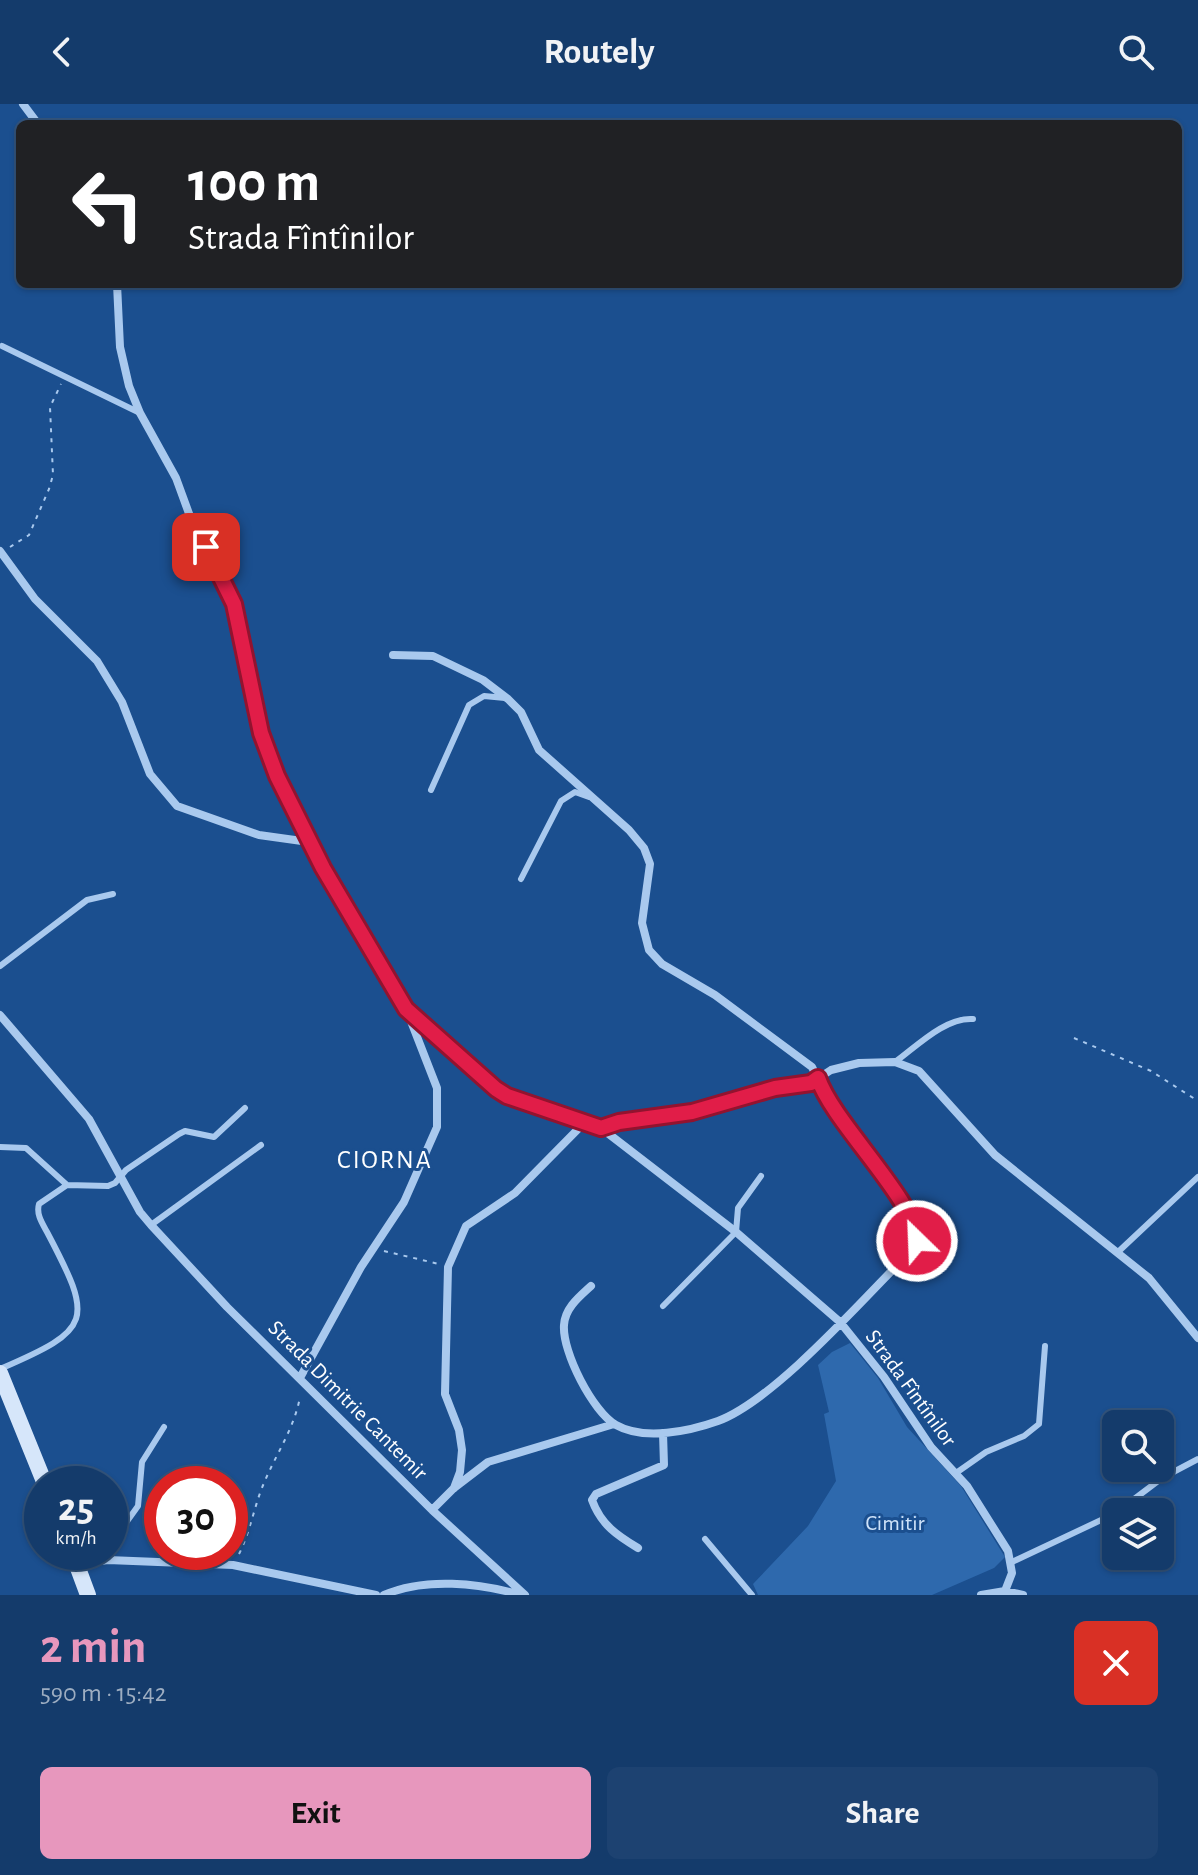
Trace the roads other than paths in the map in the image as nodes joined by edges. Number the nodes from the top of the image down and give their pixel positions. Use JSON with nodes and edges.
{"nodes":[{"id":1,"x":117,"y":288,"type":"edge"},
{"id":2,"x":2,"y":346,"type":"dead end"},
{"id":3,"x":140,"y":413,"type":"junction"},
{"id":4,"x":2,"y":554,"type":"edge"},
{"id":5,"x":393,"y":655,"type":"dead end"},
{"id":6,"x":508,"y":699,"type":"junction"},
{"id":7,"x":431,"y":790,"type":"dead end"},
{"id":8,"x":589,"y":797,"type":"junction"},
{"id":9,"x":309,"y":842,"type":"junction"},
{"id":10,"x":521,"y":879,"type":"dead end"},
{"id":11,"x":113,"y":894,"type":"dead end"},
{"id":12,"x":0,"y":966,"type":"edge"},
{"id":13,"x":406,"y":1009,"type":"junction"},
{"id":14,"x":0,"y":1015,"type":"edge"},
{"id":15,"x":973,"y":1019,"type":"dead end"},
{"id":16,"x":895,"y":1062,"type":"junction"},
{"id":17,"x":818,"y":1078,"type":"junction"},
{"id":18,"x":245,"y":1108,"type":"dead end"},
{"id":19,"x":585,"y":1122,"type":"junction"},
{"id":20,"x":601,"y":1128,"type":"junction"},
{"id":21,"x":261,"y":1145,"type":"dead end"},
{"id":22,"x":0,"y":1147,"type":"edge"},
{"id":23,"x":121,"y":1176,"type":"junction"},
{"id":24,"x":761,"y":1176,"type":"dead end"},
{"id":25,"x":1198,"y":1177,"type":"edge"},
{"id":26,"x":67,"y":1185,"type":"junction"},
{"id":27,"x":151,"y":1225,"type":"junction"},
{"id":28,"x":736,"y":1232,"type":"junction"},
{"id":29,"x":1118,"y":1252,"type":"junction"},
{"id":30,"x":591,"y":1286,"type":"dead end"},
{"id":31,"x":663,"y":1306,"type":"dead end"},
{"id":32,"x":840,"y":1322,"type":"junction"},
{"id":33,"x":1198,"y":1338,"type":"edge"},
{"id":34,"x":1045,"y":1346,"type":"dead end"},
{"id":35,"x":0,"y":1371,"type":"edge"},
{"id":36,"x":301,"y":1376,"type":"junction"},
{"id":37,"x":614,"y":1424,"type":"junction"},
{"id":38,"x":164,"y":1427,"type":"dead end"},
{"id":39,"x":663,"y":1433,"type":"junction"},
{"id":40,"x":1198,"y":1459,"type":"edge"},
{"id":41,"x":38,"y":1466,"type":"edge"},
{"id":42,"x":956,"y":1473,"type":"junction"},
{"id":43,"x":454,"y":1488,"type":"junction"},
{"id":44,"x":1136,"y":1498,"type":"edge"},
{"id":45,"x":432,"y":1510,"type":"junction"},
{"id":46,"x":1102,"y":1519,"type":"edge"},
{"id":47,"x":128,"y":1522,"type":"edge"},
{"id":48,"x":705,"y":1539,"type":"dead end"},
{"id":49,"x":638,"y":1548,"type":"dead end"},
{"id":50,"x":128,"y":1561,"type":"edge"},
{"id":51,"x":1012,"y":1562,"type":"junction"},
{"id":52,"x":82,"y":1570,"type":"edge"},
{"id":53,"x":1005,"y":1591,"type":"junction"},
{"id":54,"x":88,"y":1595,"type":"edge"},
{"id":55,"x":376,"y":1595,"type":"edge"},
{"id":56,"x":384,"y":1595,"type":"edge"},
{"id":57,"x":524,"y":1595,"type":"edge"},
{"id":58,"x":752,"y":1595,"type":"edge"},
{"id":59,"x":981,"y":1595,"type":"edge"},
{"id":60,"x":1023,"y":1595,"type":"edge"}],
"edges":[{"from":1,"to":3,"type":"street","name":"Strada Fîntînilor"},
{"from":2,"to":3,"type":"lane"},
{"from":3,"to":9,"type":"street","name":"Strada Fîntînilor"},
{"from":4,"to":9,"type":"street"},
{"from":5,"to":6,"type":"street"},
{"from":6,"to":7,"type":"lane"},
{"from":6,"to":8,"type":"street"},
{"from":8,"to":10,"type":"lane"},
{"from":8,"to":17,"type":"street"},
{"from":9,"to":13,"type":"street","name":"Strada Fîntînilor"},
{"from":11,"to":12,"type":"lane"},
{"from":13,"to":19,"type":"street","name":"Strada Fîntînilor"},
{"from":13,"to":36,"type":"street"},
{"from":14,"to":23,"type":"street","name":"Strada Dimitrie Cantemir"},
{"from":15,"to":16,"type":"lane"},
{"from":16,"to":17,"type":"street"},
{"from":16,"to":29,"type":"street"},
{"from":17,"to":20,"type":"street"},
{"from":17,"to":32,"type":"street","name":"Strada Fîntînilor"},
{"from":18,"to":23,"type":"lane"},
{"from":19,"to":20,"type":"street","name":"Strada Fîntînilor"},
{"from":19,"to":43,"type":"street"},
{"from":20,"to":28,"type":"street","name":"Strada Fîntînilor"},
{"from":21,"to":27,"type":"lane"},
{"from":22,"to":26,"type":"lane"},
{"from":23,"to":26,"type":"lane"},
{"from":23,"to":27,"type":"street","name":"Strada Dimitrie Cantemir"},
{"from":24,"to":28,"type":"lane"},
{"from":25,"to":29,"type":"lane"},
{"from":26,"to":35,"type":"lane"},
{"from":27,"to":36,"type":"street","name":"Strada Dimitrie Cantemir"},
{"from":28,"to":31,"type":"lane"},
{"from":28,"to":32,"type":"street","name":"Strada Fîntînilor"},
{"from":29,"to":33,"type":"street"},
{"from":30,"to":37,"type":"street"},
{"from":32,"to":39,"type":"street"},
{"from":32,"to":42,"type":"street","name":"Strada Fîntînilor"},
{"from":34,"to":42,"type":"lane","name":"Strada Fîntînilor"},
{"from":35,"to":41,"type":"main road"},
{"from":36,"to":45,"type":"street","name":"Strada Dimitrie Cantemir"},
{"from":37,"to":39,"type":"street"},
{"from":37,"to":43,"type":"street"},
{"from":38,"to":47,"type":"lane"},
{"from":39,"to":49,"type":"street"},
{"from":40,"to":44,"type":"lane"},
{"from":42,"to":51,"type":"street","name":"Strada Fîntînilor"},
{"from":43,"to":45,"type":"street"},
{"from":45,"to":57,"type":"street","name":"Strada Dimitrie Cantemir"},
{"from":46,"to":51,"type":"lane"},
{"from":48,"to":58,"type":"lane"},
{"from":50,"to":55,"type":"street"},
{"from":51,"to":53,"type":"street"},
{"from":52,"to":54,"type":"main road"},
{"from":53,"to":59,"type":"street"},
{"from":53,"to":60,"type":"street"},
{"from":56,"to":57,"type":"street"}]}
